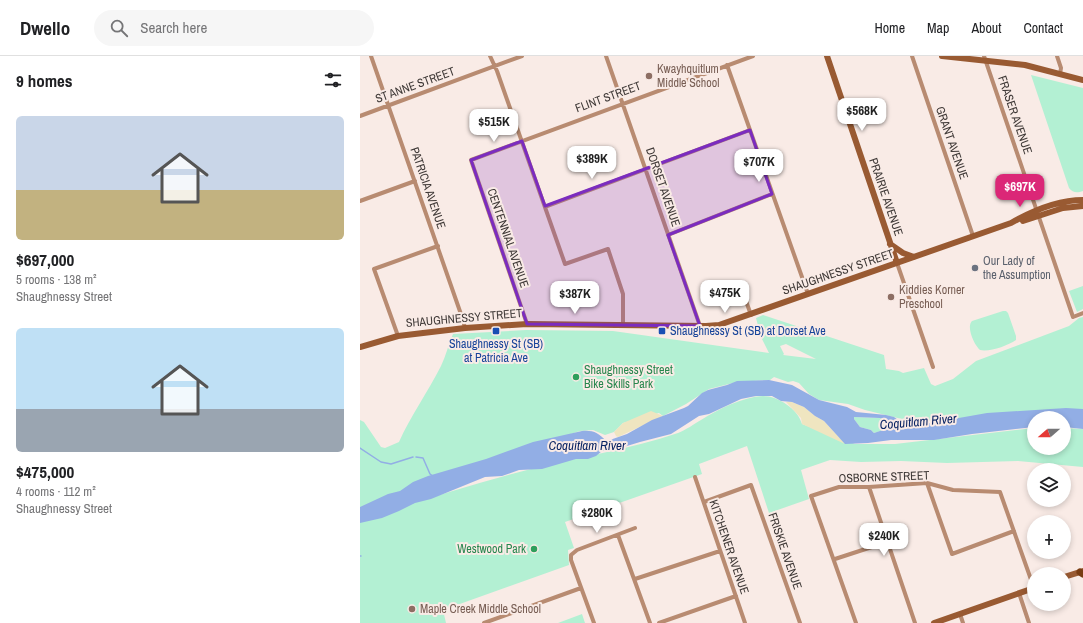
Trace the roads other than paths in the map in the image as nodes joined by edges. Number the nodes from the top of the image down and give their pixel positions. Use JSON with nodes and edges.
{"nodes":[{"id":1,"x":371,"y":56,"type":"edge"},
{"id":2,"x":490,"y":56,"type":"edge"},
{"id":3,"x":522,"y":56,"type":"edge"},
{"id":4,"x":606,"y":56,"type":"edge"},
{"id":5,"x":753,"y":56,"type":"edge"},
{"id":6,"x":827,"y":56,"type":"edge"},
{"id":7,"x":912,"y":56,"type":"edge"},
{"id":8,"x":942,"y":56,"type":"edge"},
{"id":9,"x":1057,"y":56,"type":"edge"},
{"id":10,"x":985,"y":58,"type":"edge"},
{"id":11,"x":727,"y":65,"type":"junction"},
{"id":12,"x":494,"y":66,"type":"junction"},
{"id":13,"x":1060,"y":74,"type":"junction"},
{"id":14,"x":1083,"y":80,"type":"edge"},
{"id":15,"x":622,"y":103,"type":"junction"},
{"id":16,"x":389,"y":105,"type":"junction"},
{"id":17,"x":360,"y":116,"type":"edge"},
{"id":18,"x":750,"y":130,"type":"junction"},
{"id":19,"x":522,"y":141,"type":"junction"},
{"id":20,"x":471,"y":160,"type":"joint"},
{"id":21,"x":645,"y":169,"type":"junction"},
{"id":22,"x":415,"y":181,"type":"junction"},
{"id":23,"x":772,"y":194,"type":"junction"},
{"id":24,"x":1083,"y":200,"type":"edge"},
{"id":25,"x":360,"y":201,"type":"edge"},
{"id":26,"x":1083,"y":206,"type":"edge"},
{"id":27,"x":545,"y":207,"type":"junction"},
{"id":28,"x":1038,"y":213,"type":"junction"},
{"id":29,"x":668,"y":235,"type":"junction"},
{"id":30,"x":973,"y":236,"type":"junction"},
{"id":31,"x":890,"y":244,"type":"junction"},
{"id":32,"x":438,"y":246,"type":"junction"},
{"id":33,"x":914,"y":257,"type":"junction"},
{"id":34,"x":897,"y":263,"type":"junction"},
{"id":35,"x":741,"y":287,"type":"dead end"},
{"id":36,"x":808,"y":294,"type":"junction"},
{"id":37,"x":1083,"y":313,"type":"edge"},
{"id":38,"x":751,"y":315,"type":"junction"},
{"id":39,"x":527,"y":324,"type":"junction"},
{"id":40,"x":623,"y":324,"type":"junction"},
{"id":41,"x":700,"y":326,"type":"junction"},
{"id":42,"x":465,"y":328,"type":"junction"},
{"id":43,"x":398,"y":336,"type":"junction"},
{"id":44,"x":360,"y":347,"type":"edge"},
{"id":45,"x":933,"y":368,"type":"dead end"},
{"id":46,"x":695,"y":477,"type":"dead end"},
{"id":47,"x":927,"y":483,"type":"junction"},
{"id":48,"x":869,"y":487,"type":"junction"},
{"id":49,"x":704,"y":502,"type":"junction"},
{"id":50,"x":635,"y":528,"type":"dead end"},
{"id":51,"x":1014,"y":531,"type":"junction"},
{"id":52,"x":618,"y":535,"type":"junction"},
{"id":53,"x":887,"y":542,"type":"junction"},
{"id":54,"x":720,"y":551,"type":"junction"},
{"id":55,"x":834,"y":559,"type":"junction"},
{"id":56,"x":1027,"y":568,"type":"edge"},
{"id":57,"x":1082,"y":572,"type":"edge"},
{"id":58,"x":1071,"y":575,"type":"edge"},
{"id":59,"x":635,"y":579,"type":"junction"},
{"id":60,"x":581,"y":588,"type":"junction"},
{"id":61,"x":1027,"y":590,"type":"edge"},
{"id":62,"x":1019,"y":593,"type":"junction"},
{"id":63,"x":736,"y":596,"type":"junction"},
{"id":64,"x":960,"y":614,"type":"junction"},
{"id":65,"x":484,"y":623,"type":"edge"},
{"id":66,"x":594,"y":623,"type":"edge"},
{"id":67,"x":650,"y":623,"type":"edge"},
{"id":68,"x":660,"y":623,"type":"edge"},
{"id":69,"x":745,"y":623,"type":"edge"},
{"id":70,"x":800,"y":623,"type":"edge"},
{"id":71,"x":856,"y":623,"type":"edge"},
{"id":72,"x":915,"y":623,"type":"edge"},
{"id":73,"x":934,"y":623,"type":"edge"},
{"id":74,"x":963,"y":623,"type":"edge"},
{"id":75,"x":1029,"y":623,"type":"edge"}],
"edges":[{"from":1,"to":16,"type":"street","name":"PATRICIA AVENUE"},
{"from":2,"to":12,"type":"street"},
{"from":3,"to":12,"type":"street","name":"ST ANNE STREET"},
{"from":4,"to":15,"type":"street","name":"DORSET AVENUE"},
{"from":5,"to":11,"type":"street","name":"FLINT STREET"},
{"from":6,"to":31,"type":"main road","name":"PRAIRIE AVENUE"},
{"from":7,"to":30,"type":"street","name":"GRANT AVENUE"},
{"from":8,"to":10,"type":"main road"},
{"from":9,"to":13,"type":"street"},
{"from":10,"to":13,"type":"main road"},
{"from":10,"to":28,"type":"street","name":"FRASER AVENUE"},
{"from":11,"to":15,"type":"street","name":"FLINT STREET"},
{"from":11,"to":18,"type":"street"},
{"from":12,"to":16,"type":"street","name":"ST ANNE STREET"},
{"from":12,"to":19,"type":"street"},
{"from":13,"to":14,"type":"main road"},
{"from":15,"to":19,"type":"street","name":"FLINT STREET"},
{"from":15,"to":21,"type":"street","name":"DORSET AVENUE"},
{"from":16,"to":17,"type":"street","name":"ST ANNE STREET"},
{"from":16,"to":22,"type":"street","name":"PATRICIA AVENUE"},
{"from":18,"to":21,"type":"street"},
{"from":18,"to":23,"type":"street"},
{"from":19,"to":20,"type":"street","name":"FLINT STREET"},
{"from":19,"to":27,"type":"street"},
{"from":20,"to":39,"type":"street","name":"CENTENNIAL AVENUE"},
{"from":21,"to":27,"type":"street"},
{"from":21,"to":29,"type":"street","name":"DORSET AVENUE"},
{"from":22,"to":25,"type":"street"},
{"from":22,"to":32,"type":"street","name":"PATRICIA AVENUE"},
{"from":23,"to":29,"type":"street"},
{"from":23,"to":36,"type":"street"},
{"from":24,"to":28,"type":"main road","name":"SHAUGHNESSY STREET"},
{"from":26,"to":28,"type":"main road","name":"SHAUGHNESSY STREET"},
{"from":27,"to":40,"type":"street"},
{"from":28,"to":30,"type":"main road","name":"SHAUGHNESSY STREET"},
{"from":28,"to":37,"type":"street","name":"FRASER AVENUE"},
{"from":29,"to":41,"type":"street","name":"DORSET AVENUE"},
{"from":30,"to":33,"type":"main road","name":"SHAUGHNESSY STREET"},
{"from":31,"to":33,"type":"main road"},
{"from":31,"to":34,"type":"main road","name":"PRAIRIE AVENUE"},
{"from":32,"to":42,"type":"street","name":"PATRICIA AVENUE"},
{"from":32,"to":43,"type":"street"},
{"from":33,"to":34,"type":"main road","name":"SHAUGHNESSY STREET"},
{"from":34,"to":36,"type":"main road","name":"SHAUGHNESSY STREET"},
{"from":34,"to":45,"type":"street","name":"PRAIRIE AVENUE"},
{"from":35,"to":38,"type":"street"},
{"from":36,"to":38,"type":"main road","name":"SHAUGHNESSY STREET"},
{"from":38,"to":41,"type":"main road","name":"SHAUGHNESSY STREET"},
{"from":39,"to":40,"type":"main road","name":"SHAUGHNESSY STREET"},
{"from":39,"to":42,"type":"main road","name":"SHAUGHNESSY STREET"},
{"from":40,"to":41,"type":"main road","name":"SHAUGHNESSY STREET"},
{"from":42,"to":43,"type":"main road","name":"SHAUGHNESSY STREET"},
{"from":43,"to":44,"type":"main road","name":"SHAUGHNESSY STREET"},
{"from":46,"to":49,"type":"street","name":"KITCHENER AVENUE"},
{"from":47,"to":48,"type":"street","name":"OSBORNE STREET"},
{"from":47,"to":51,"type":"street","name":"OSBORNE STREET"},
{"from":47,"to":51,"type":"street"},
{"from":48,"to":53,"type":"street"},
{"from":48,"to":55,"type":"street","name":"OSBORNE STREET"},
{"from":49,"to":54,"type":"street","name":"KITCHENER AVENUE"},
{"from":49,"to":70,"type":"street","name":"FRISKIE AVENUE"},
{"from":50,"to":52,"type":"street"},
{"from":51,"to":56,"type":"street","name":"OSBORNE STREET"},
{"from":52,"to":59,"type":"street"},
{"from":52,"to":60,"type":"street"},
{"from":53,"to":55,"type":"street"},
{"from":53,"to":72,"type":"street"},
{"from":54,"to":59,"type":"street"},
{"from":54,"to":63,"type":"street","name":"KITCHENER AVENUE"},
{"from":55,"to":71,"type":"street"},
{"from":57,"to":58,"type":"main road"},
{"from":59,"to":67,"type":"street"},
{"from":60,"to":65,"type":"street"},
{"from":60,"to":66,"type":"street"},
{"from":61,"to":62,"type":"main road"},
{"from":62,"to":64,"type":"main road"},
{"from":62,"to":75,"type":"street"},
{"from":63,"to":68,"type":"street"},
{"from":63,"to":69,"type":"street","name":"KITCHENER AVENUE"},
{"from":64,"to":73,"type":"main road"},
{"from":64,"to":74,"type":"street"}]}
